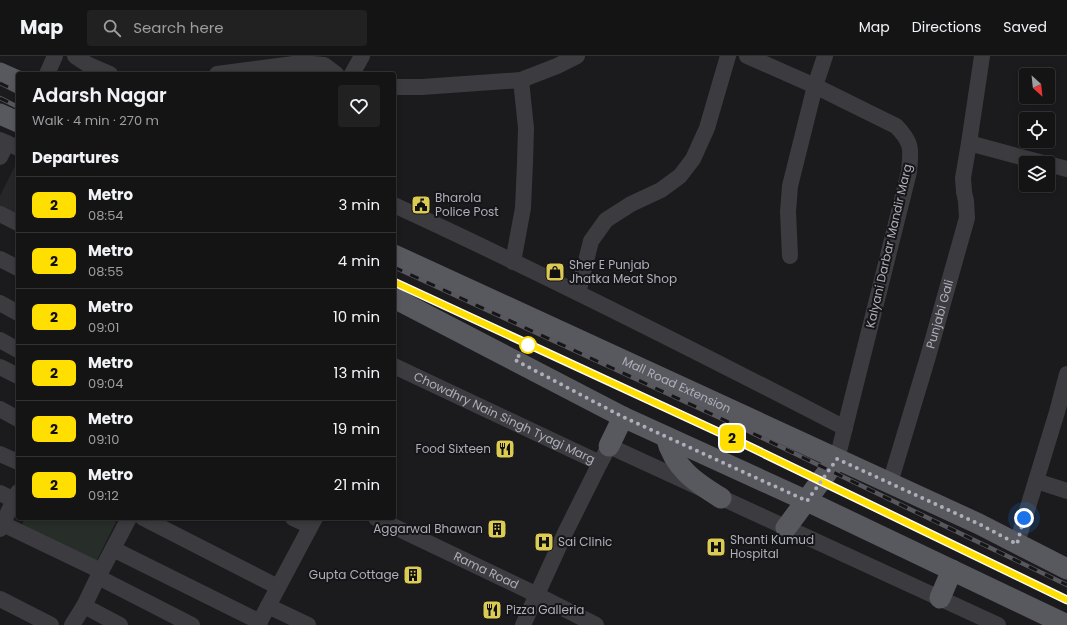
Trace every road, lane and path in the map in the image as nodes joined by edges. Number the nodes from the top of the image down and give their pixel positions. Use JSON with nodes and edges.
{"nodes":[{"id":1,"x":55,"y":56,"type":"edge"},
{"id":2,"x":75,"y":56,"type":"edge"},
{"id":3,"x":362,"y":56,"type":"edge"},
{"id":4,"x":577,"y":56,"type":"edge"},
{"id":5,"x":728,"y":56,"type":"edge"},
{"id":6,"x":747,"y":56,"type":"edge"},
{"id":7,"x":825,"y":56,"type":"edge"},
{"id":8,"x":982,"y":56,"type":"edge"},
{"id":9,"x":770,"y":60,"type":"edge"},
{"id":10,"x":48,"y":72,"type":"edge"},
{"id":11,"x":105,"y":72,"type":"edge"},
{"id":12,"x":232,"y":72,"type":"edge"},
{"id":13,"x":333,"y":72,"type":"edge"},
{"id":14,"x":353,"y":72,"type":"edge"},
{"id":15,"x":0,"y":73,"type":"edge"},
{"id":16,"x":16,"y":80,"type":"edge"},
{"id":17,"x":521,"y":80,"type":"junction"},
{"id":18,"x":815,"y":86,"type":"junction"},
{"id":19,"x":396,"y":87,"type":"edge"},
{"id":20,"x":0,"y":114,"type":"edge"},
{"id":21,"x":16,"y":121,"type":"edge"},
{"id":22,"x":969,"y":143,"type":"junction"},
{"id":23,"x":1019,"y":156,"type":"edge"},
{"id":24,"x":1055,"y":166,"type":"edge"},
{"id":25,"x":1067,"y":169,"type":"edge"},
{"id":26,"x":396,"y":206,"type":"edge"},
{"id":27,"x":0,"y":214,"type":"edge"},
{"id":28,"x":16,"y":222,"type":"edge"},
{"id":29,"x":396,"y":256,"type":"edge"},
{"id":30,"x":790,"y":256,"type":"dead end"},
{"id":31,"x":0,"y":259,"type":"edge"},
{"id":32,"x":513,"y":262,"type":"junction"},
{"id":33,"x":16,"y":267,"type":"edge"},
{"id":34,"x":578,"y":293,"type":"junction"},
{"id":35,"x":396,"y":299,"type":"edge"},
{"id":36,"x":0,"y":303,"type":"edge"},
{"id":37,"x":16,"y":312,"type":"edge"},
{"id":38,"x":0,"y":340,"type":"edge"},
{"id":39,"x":16,"y":349,"type":"edge"},
{"id":40,"x":0,"y":367,"type":"edge"},
{"id":41,"x":396,"y":367,"type":"edge"},
{"id":42,"x":1067,"y":374,"type":"edge"},
{"id":43,"x":16,"y":375,"type":"edge"},
{"id":44,"x":0,"y":410,"type":"edge"},
{"id":45,"x":1062,"y":413,"type":"edge"},
{"id":46,"x":623,"y":417,"type":"junction"},
{"id":47,"x":16,"y":418,"type":"edge"},
{"id":48,"x":845,"y":428,"type":"junction"},
{"id":49,"x":666,"y":437,"type":"junction"},
{"id":50,"x":0,"y":454,"type":"edge"},
{"id":51,"x":604,"y":455,"type":"junction"},
{"id":52,"x":837,"y":459,"type":"junction"},
{"id":53,"x":16,"y":461,"type":"edge"},
{"id":54,"x":1036,"y":481,"type":"junction"},
{"id":55,"x":890,"y":483,"type":"junction"},
{"id":56,"x":1067,"y":491,"type":"edge"},
{"id":57,"x":11,"y":495,"type":"edge"},
{"id":58,"x":721,"y":498,"type":"junction"},
{"id":59,"x":807,"y":501,"type":"junction"},
{"id":60,"x":128,"y":520,"type":"edge"},
{"id":61,"x":147,"y":520,"type":"edge"},
{"id":62,"x":380,"y":520,"type":"edge"},
{"id":63,"x":312,"y":522,"type":"edge"},
{"id":64,"x":1,"y":526,"type":"edge"},
{"id":65,"x":786,"y":528,"type":"junction"},
{"id":66,"x":1017,"y":544,"type":"junction"},
{"id":67,"x":113,"y":549,"type":"junction"},
{"id":68,"x":1067,"y":569,"type":"edge"},
{"id":69,"x":952,"y":570,"type":"junction"},
{"id":70,"x":99,"y":574,"type":"junction"},
{"id":71,"x":278,"y":587,"type":"junction"},
{"id":72,"x":536,"y":595,"type":"junction"},
{"id":73,"x":940,"y":598,"type":"junction"},
{"id":74,"x":0,"y":599,"type":"edge"},
{"id":75,"x":84,"y":606,"type":"junction"},
{"id":76,"x":268,"y":606,"type":"junction"},
{"id":77,"x":259,"y":624,"type":"edge"},
{"id":78,"x":51,"y":625,"type":"edge"},
{"id":79,"x":72,"y":625,"type":"edge"},
{"id":80,"x":120,"y":625,"type":"edge"},
{"id":81,"x":192,"y":625,"type":"edge"},
{"id":82,"x":308,"y":625,"type":"edge"},
{"id":83,"x":522,"y":625,"type":"edge"},
{"id":84,"x":596,"y":625,"type":"edge"},
{"id":85,"x":998,"y":625,"type":"edge"},
{"id":86,"x":1067,"y":625,"type":"edge"}],
"edges":[{"from":1,"to":10,"type":"street"},
{"from":2,"to":11,"type":"street"},
{"from":3,"to":14,"type":"street"},
{"from":4,"to":17,"type":"street"},
{"from":5,"to":34,"type":"street"},
{"from":6,"to":9,"type":"street","name":"Kalyani Darbar Mandir Marg"},
{"from":7,"to":18,"type":"street"},
{"from":8,"to":22,"type":"street","name":"Punjabi Gali"},
{"from":9,"to":18,"type":"street","name":"Kalyani Darbar Mandir Marg"},
{"from":12,"to":13,"type":"street"},
{"from":15,"to":16,"type":"main road"},
{"from":17,"to":19,"type":"street"},
{"from":17,"to":32,"type":"street"},
{"from":18,"to":30,"type":"street"},
{"from":18,"to":48,"type":"street","name":"Kalyani Darbar Mandir Marg"},
{"from":20,"to":21,"type":"main road"},
{"from":22,"to":23,"type":"street"},
{"from":22,"to":55,"type":"street","name":"Punjabi Gali"},
{"from":24,"to":25,"type":"street"},
{"from":26,"to":32,"type":"street"},
{"from":27,"to":28,"type":"street"},
{"from":29,"to":52,"type":"main road","name":"Mall Road Extension"},
{"from":31,"to":33,"type":"street"},
{"from":32,"to":34,"type":"street"},
{"from":34,"to":48,"type":"street"},
{"from":35,"to":46,"type":"main road"},
{"from":36,"to":37,"type":"street"},
{"from":38,"to":39,"type":"street"},
{"from":40,"to":43,"type":"street"},
{"from":41,"to":51,"type":"street","name":"Chowdhry Nain Singh Tyagi Marg"},
{"from":42,"to":45,"type":"street"},
{"from":44,"to":47,"type":"street"},
{"from":45,"to":54,"type":"street"},
{"from":46,"to":49,"type":"main road"},
{"from":46,"to":51,"type":"main road"},
{"from":48,"to":52,"type":"street","name":"Kalyani Darbar Mandir Marg"},
{"from":49,"to":58,"type":"main road"},
{"from":49,"to":59,"type":"main road"},
{"from":50,"to":53,"type":"street"},
{"from":51,"to":58,"type":"street","name":"Chowdhry Nain Singh Tyagi Marg"},
{"from":51,"to":72,"type":"street"},
{"from":52,"to":55,"type":"main road","name":"Mall Road Extension"},
{"from":52,"to":59,"type":"main road"},
{"from":54,"to":56,"type":"street"},
{"from":54,"to":66,"type":"street"},
{"from":55,"to":66,"type":"main road","name":"Mall Road Extension"},
{"from":57,"to":64,"type":"street"},
{"from":58,"to":65,"type":"street","name":"Chowdhry Nain Singh Tyagi Marg"},
{"from":59,"to":65,"type":"main road"},
{"from":59,"to":69,"type":"main road"},
{"from":60,"to":67,"type":"street"},
{"from":61,"to":71,"type":"street"},
{"from":62,"to":72,"type":"street","name":"Rama Road"},
{"from":63,"to":71,"type":"street"},
{"from":64,"to":70,"type":"street"},
{"from":65,"to":73,"type":"street","name":"Chowdhry Nain Singh Tyagi Marg"},
{"from":66,"to":68,"type":"main road","name":"Mall Road Extension"},
{"from":67,"to":70,"type":"street"},
{"from":67,"to":77,"type":"street"},
{"from":69,"to":73,"type":"main road"},
{"from":69,"to":86,"type":"main road"},
{"from":70,"to":75,"type":"street"},
{"from":70,"to":81,"type":"street"},
{"from":71,"to":76,"type":"street"},
{"from":72,"to":83,"type":"street"},
{"from":72,"to":84,"type":"street","name":"Rama Road"},
{"from":73,"to":85,"type":"street","name":"Chowdhry Nain Singh Tyagi Marg"},
{"from":74,"to":78,"type":"street"},
{"from":75,"to":79,"type":"street"},
{"from":75,"to":80,"type":"street"},
{"from":76,"to":77,"type":"street"},
{"from":76,"to":82,"type":"street"}]}
